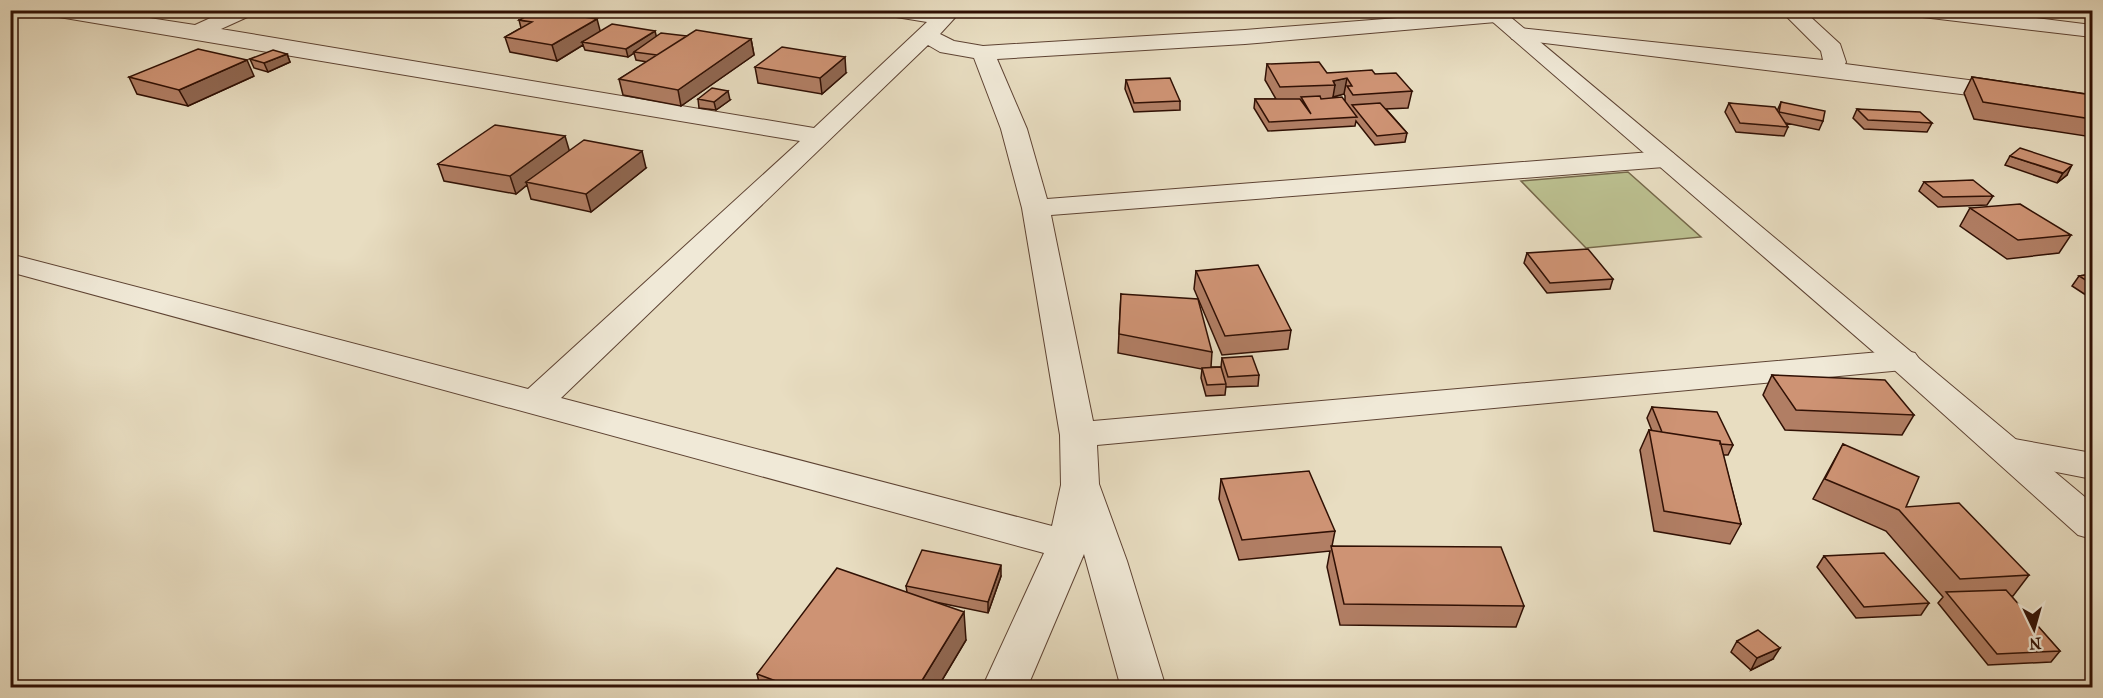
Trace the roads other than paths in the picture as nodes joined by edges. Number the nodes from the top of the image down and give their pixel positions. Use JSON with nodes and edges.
{"nodes":[{"id":1,"x":53,"y":10,"type":"edge"},
{"id":2,"x":247,"y":10,"type":"edge"},
{"id":3,"x":890,"y":10,"type":"edge"},
{"id":4,"x":1790,"y":10,"type":"edge"},
{"id":5,"x":1914,"y":10,"type":"edge"},
{"id":6,"x":1493,"y":14,"type":"edge"},
{"id":7,"x":940,"y":21,"type":"edge"},
{"id":8,"x":2092,"y":31,"type":"edge"},
{"id":9,"x":197,"y":32,"type":"junction"},
{"id":10,"x":1520,"y":34,"type":"junction"},
{"id":11,"x":983,"y":53,"type":"junction"},
{"id":12,"x":1827,"y":69,"type":"junction"},
{"id":13,"x":2092,"y":103,"type":"edge"},
{"id":14,"x":820,"y":137,"type":"junction"},
{"id":15,"x":1664,"y":159,"type":"junction"},
{"id":16,"x":1036,"y":208,"type":"junction"},
{"id":17,"x":10,"y":263,"type":"edge"},
{"id":18,"x":1903,"y":360,"type":"junction"},
{"id":19,"x":534,"y":403,"type":"junction"},
{"id":20,"x":1078,"y":435,"type":"junction"},
{"id":21,"x":2009,"y":451,"type":"junction"},
{"id":22,"x":2092,"y":465,"type":"edge"},
{"id":23,"x":1080,"y":485,"type":"junction"},
{"id":24,"x":2092,"y":525,"type":"edge"},
{"id":25,"x":1068,"y":545,"type":"junction"},
{"id":26,"x":1004,"y":687,"type":"edge"},
{"id":27,"x":1144,"y":687,"type":"edge"}],
"edges":[{"from":1,"to":9,"type":"street"},
{"from":2,"to":9,"type":"street"},
{"from":3,"to":7,"type":"street"},
{"from":4,"to":12,"type":"street"},
{"from":5,"to":8,"type":"street"},
{"from":6,"to":10,"type":"street"},
{"from":6,"to":11,"type":"street"},
{"from":7,"to":11,"type":"street"},
{"from":7,"to":14,"type":"street"},
{"from":9,"to":14,"type":"street"},
{"from":10,"to":12,"type":"street"},
{"from":10,"to":15,"type":"street"},
{"from":11,"to":16,"type":"street"},
{"from":12,"to":13,"type":"street"},
{"from":14,"to":19,"type":"street"},
{"from":15,"to":16,"type":"street"},
{"from":15,"to":18,"type":"street"},
{"from":16,"to":20,"type":"street"},
{"from":17,"to":19,"type":"street"},
{"from":18,"to":20,"type":"street"},
{"from":18,"to":21,"type":"street"},
{"from":19,"to":25,"type":"street"},
{"from":20,"to":23,"type":"street"},
{"from":21,"to":22,"type":"street"},
{"from":21,"to":24,"type":"street"},
{"from":23,"to":25,"type":"street"},
{"from":23,"to":27,"type":"street"},
{"from":25,"to":26,"type":"street"}]}
